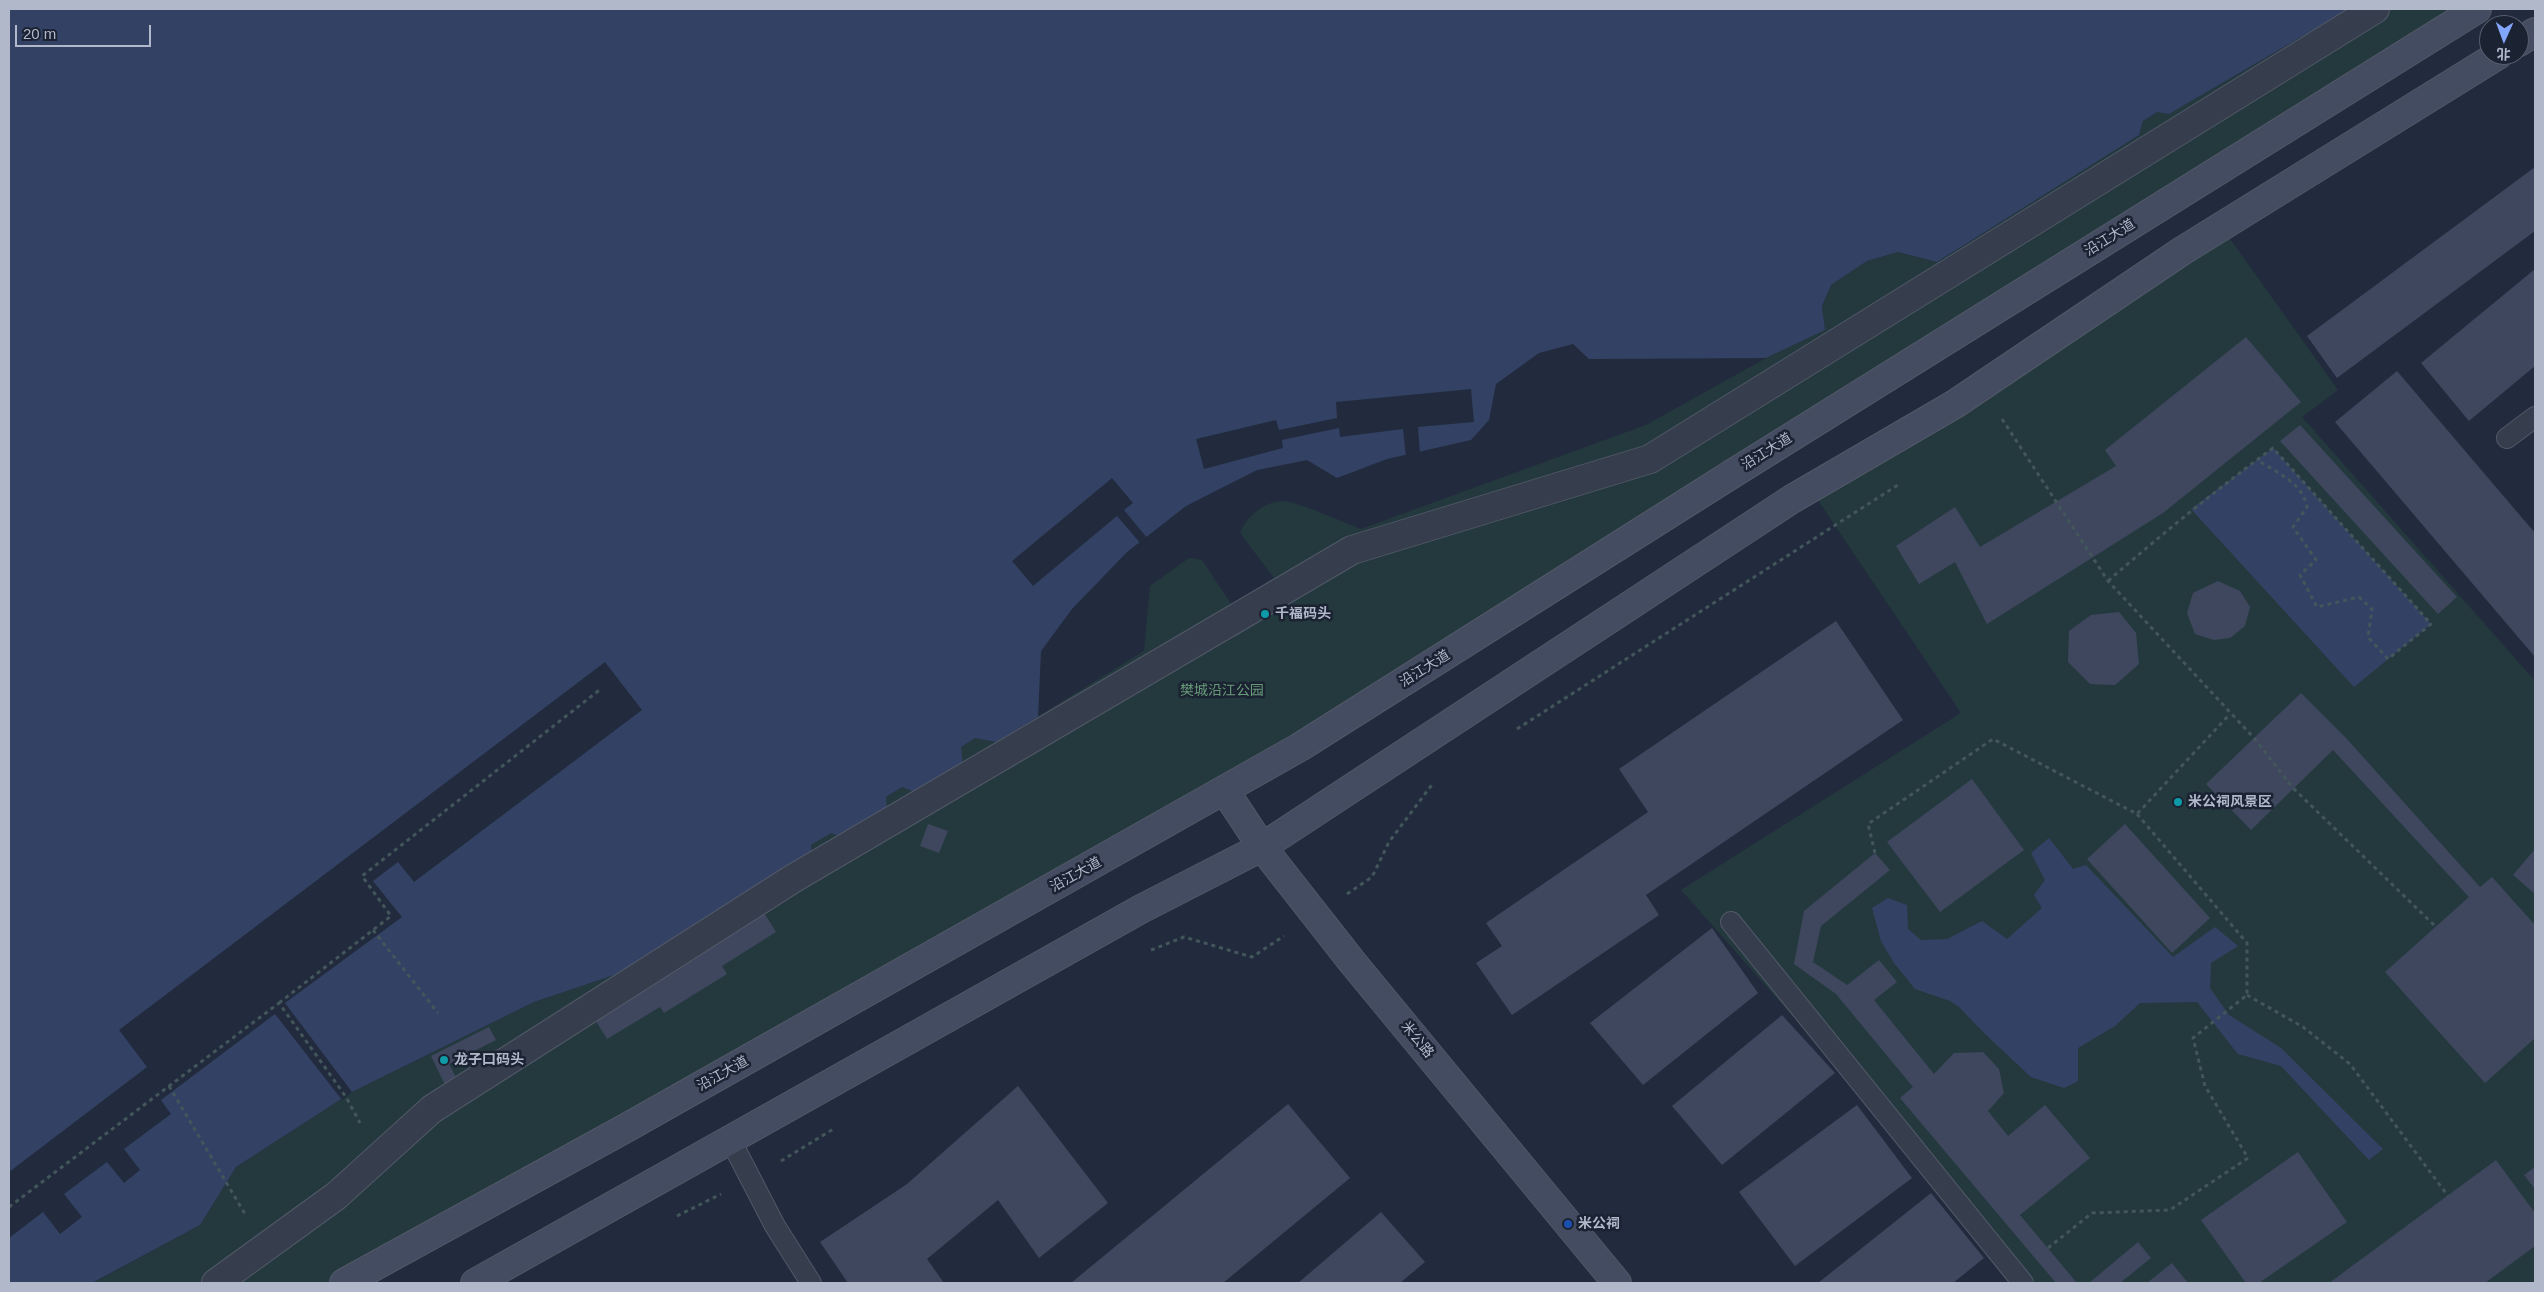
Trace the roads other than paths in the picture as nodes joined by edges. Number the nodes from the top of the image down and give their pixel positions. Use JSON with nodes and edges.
{"nodes":[{"id":1,"x":2375,"y":9,"type":"edge"},
{"id":2,"x":2477,"y":9,"type":"edge"},
{"id":3,"x":2482,"y":65,"type":"edge"},
{"id":4,"x":2535,"y":417,"type":"edge"},
{"id":5,"x":2508,"y":438,"type":"dead end"},
{"id":6,"x":1225,"y":791,"type":"junction"},
{"id":7,"x":1262,"y":847,"type":"junction"},
{"id":8,"x":1731,"y":922,"type":"dead end"},
{"id":9,"x":730,"y":1139,"type":"junction"},
{"id":10,"x":216,"y":1283,"type":"edge"},
{"id":11,"x":344,"y":1283,"type":"edge"},
{"id":12,"x":475,"y":1283,"type":"edge"},
{"id":13,"x":811,"y":1283,"type":"edge"},
{"id":14,"x":1617,"y":1283,"type":"edge"},
{"id":15,"x":2023,"y":1283,"type":"edge"}],
"edges":[{"from":1,"to":10,"type":"street"},
{"from":2,"to":6,"type":"main road","name":"沿江大道"},
{"from":3,"to":7,"type":"main road"},
{"from":4,"to":5,"type":"lane"},
{"from":6,"to":7,"type":"main road","name":"米公路"},
{"from":6,"to":11,"type":"main road","name":"沿江大道"},
{"from":7,"to":9,"type":"main road"},
{"from":7,"to":14,"type":"main road","name":"米公路"},
{"from":8,"to":15,"type":"lane"},
{"from":9,"to":12,"type":"main road"},
{"from":9,"to":13,"type":"lane"}]}
